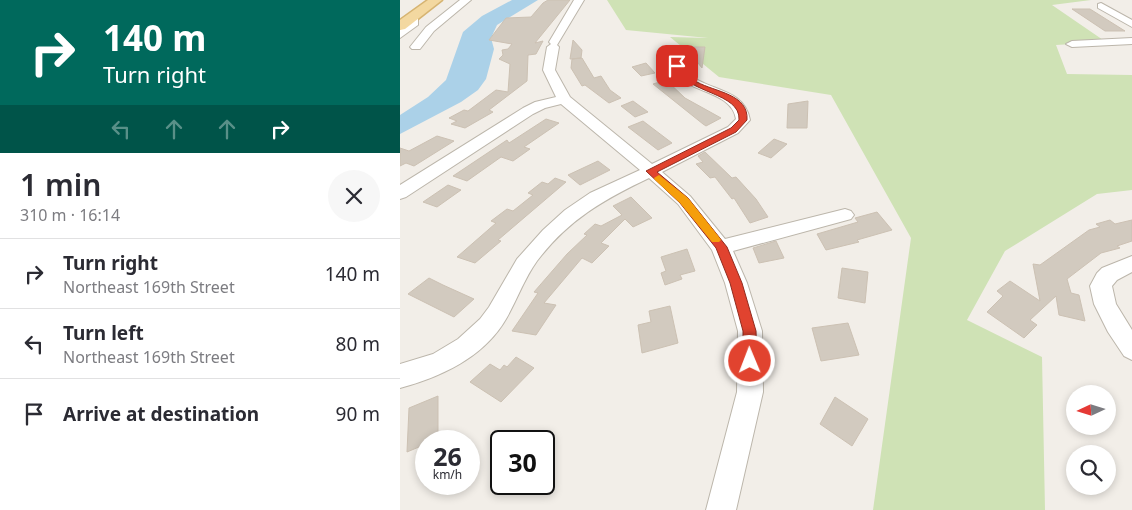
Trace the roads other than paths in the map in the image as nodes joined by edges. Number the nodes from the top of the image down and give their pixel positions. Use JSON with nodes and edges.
{"nodes":[{"id":1,"x":425,"y":0,"type":"edge"},
{"id":2,"x":436,"y":0,"type":"edge"},
{"id":3,"x":466,"y":0,"type":"edge"},
{"id":4,"x":579,"y":0,"type":"edge"},
{"id":5,"x":1102,"y":6,"type":"dead end"},
{"id":6,"x":1132,"y":16,"type":"edge"},
{"id":7,"x":400,"y":17,"type":"edge"},
{"id":8,"x":413,"y":17,"type":"junction"},
{"id":9,"x":1119,"y":17,"type":"junction"},
{"id":10,"x":1132,"y":24,"type":"edge"},
{"id":11,"x":400,"y":26,"type":"edge"},
{"id":12,"x":400,"y":35,"type":"edge"},
{"id":13,"x":1132,"y":40,"type":"edge"},
{"id":14,"x":1072,"y":44,"type":"dead end"},
{"id":15,"x":416,"y":47,"type":"dead end"},
{"id":16,"x":672,"y":52,"type":"dead end"},
{"id":17,"x":564,"y":99,"type":"junction"},
{"id":18,"x":651,"y":171,"type":"junction"},
{"id":19,"x":400,"y":193,"type":"edge"},
{"id":20,"x":845,"y":215,"type":"dead end"},
{"id":21,"x":721,"y":247,"type":"junction"},
{"id":22,"x":1132,"y":264,"type":"edge"},
{"id":23,"x":1132,"y":349,"type":"edge"},
{"id":24,"x":400,"y":376,"type":"edge"},
{"id":25,"x":721,"y":510,"type":"edge"}],
"edges":[{"from":1,"to":7,"type":"main road"},
{"from":2,"to":8,"type":"main road"},
{"from":3,"to":15,"type":"street"},
{"from":4,"to":17,"type":"street"},
{"from":5,"to":9,"type":"street"},
{"from":6,"to":9,"type":"street"},
{"from":8,"to":11,"type":"main road"},
{"from":8,"to":12,"type":"street"},
{"from":9,"to":10,"type":"street"},
{"from":13,"to":14,"type":"street"},
{"from":16,"to":18,"type":"street"},
{"from":17,"to":18,"type":"street"},
{"from":17,"to":19,"type":"street"},
{"from":18,"to":21,"type":"street"},
{"from":18,"to":24,"type":"street"},
{"from":20,"to":21,"type":"street"},
{"from":21,"to":25,"type":"street"},
{"from":22,"to":23,"type":"street"}]}
